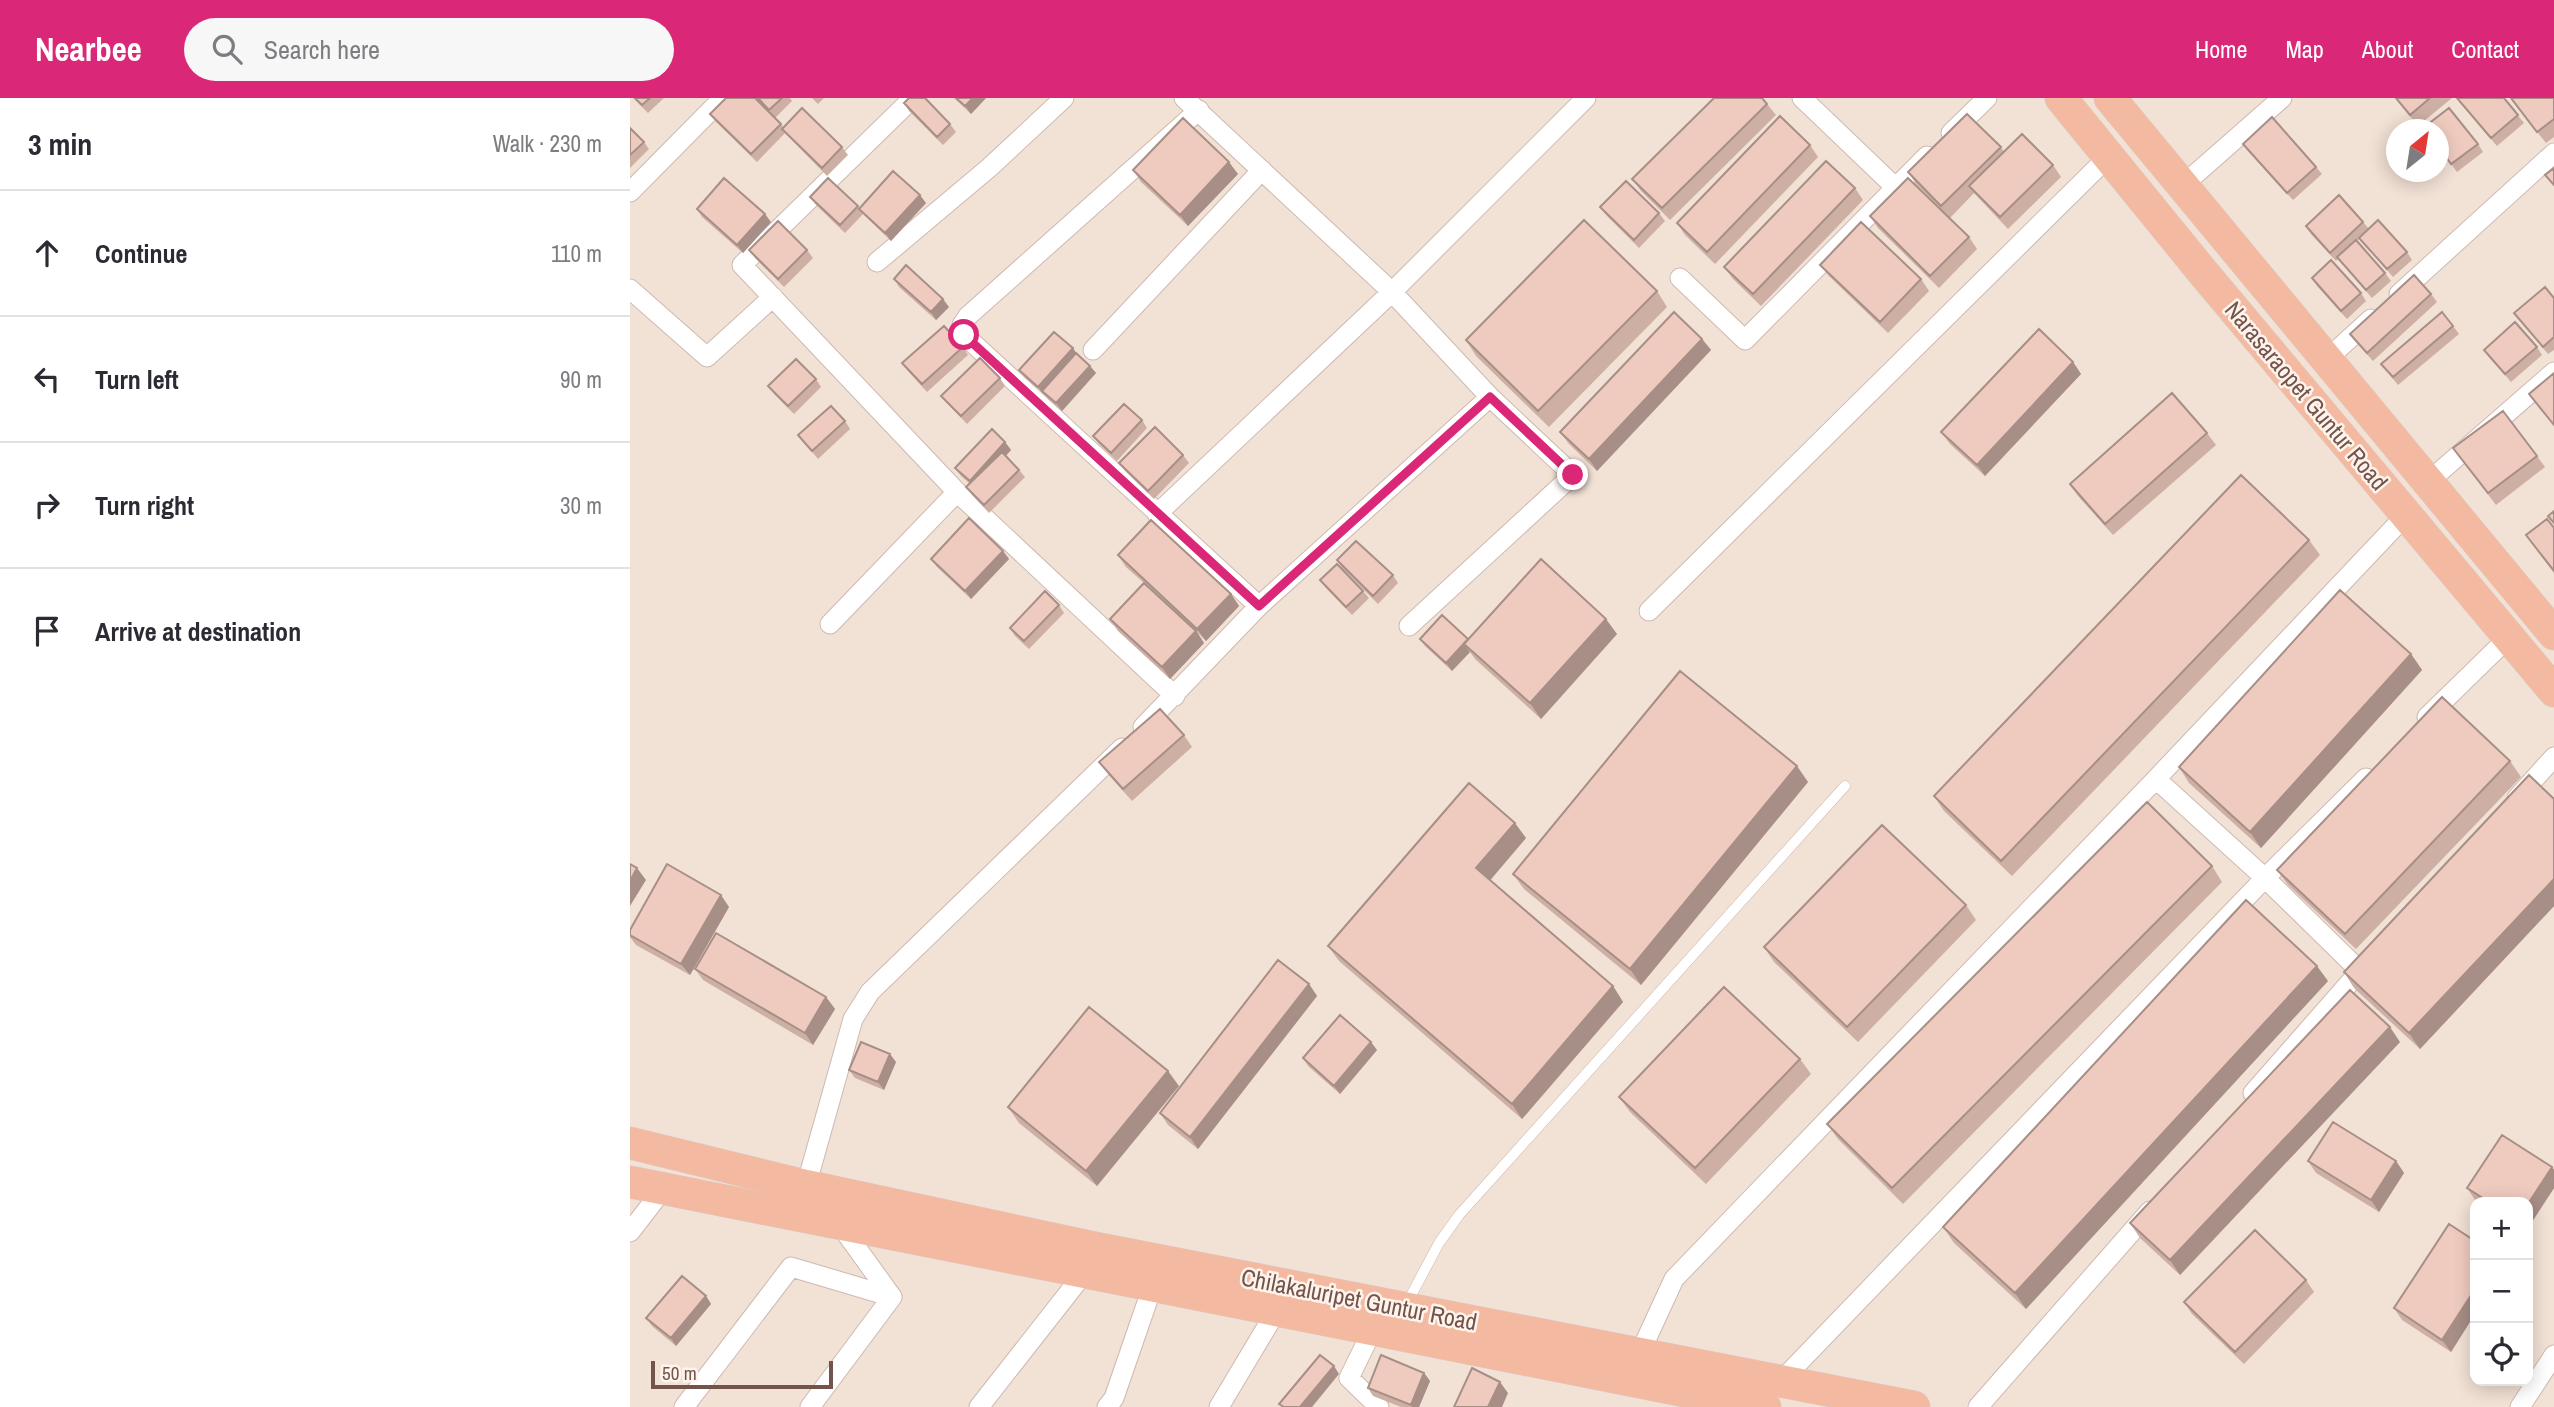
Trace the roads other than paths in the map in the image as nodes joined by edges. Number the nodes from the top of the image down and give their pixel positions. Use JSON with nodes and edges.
{"nodes":[{"id":1,"x":723,"y":98,"type":"edge"},
{"id":2,"x":913,"y":98,"type":"edge"},
{"id":3,"x":1064,"y":98,"type":"edge"},
{"id":4,"x":1586,"y":98,"type":"edge"},
{"id":5,"x":1802,"y":98,"type":"edge"},
{"id":6,"x":1987,"y":98,"type":"edge"},
{"id":7,"x":2061,"y":98,"type":"edge"},
{"id":8,"x":2110,"y":98,"type":"edge"},
{"id":9,"x":2282,"y":98,"type":"edge"},
{"id":10,"x":1191,"y":104,"type":"edge"},
{"id":11,"x":2554,"y":153,"type":"edge"},
{"id":12,"x":2108,"y":157,"type":"junction"},
{"id":13,"x":1262,"y":170,"type":"junction"},
{"id":14,"x":2183,"y":186,"type":"junction"},
{"id":15,"x":1895,"y":187,"type":"junction"},
{"id":16,"x":630,"y":192,"type":"edge"},
{"id":17,"x":877,"y":262,"type":"dead end"},
{"id":18,"x":1679,"y":278,"type":"dead end"},
{"id":19,"x":630,"y":289,"type":"edge"},
{"id":20,"x":1392,"y":292,"type":"junction"},
{"id":21,"x":773,"y":297,"type":"junction"},
{"id":22,"x":1093,"y":350,"type":"dead end"},
{"id":23,"x":2326,"y":360,"type":"junction"},
{"id":24,"x":2554,"y":372,"type":"edge"},
{"id":25,"x":1490,"y":397,"type":"junction"},
{"id":26,"x":2428,"y":482,"type":"junction"},
{"id":27,"x":957,"y":492,"type":"junction"},
{"id":28,"x":1157,"y":514,"type":"junction"},
{"id":29,"x":2406,"y":515,"type":"junction"},
{"id":30,"x":1259,"y":606,"type":"junction"},
{"id":31,"x":1649,"y":611,"type":"dead end"},
{"id":32,"x":2549,"y":618,"type":"edge"},
{"id":33,"x":830,"y":624,"type":"dead end"},
{"id":34,"x":1409,"y":626,"type":"dead end"},
{"id":35,"x":2509,"y":637,"type":"junction"},
{"id":36,"x":2554,"y":691,"type":"edge"},
{"id":37,"x":1175,"y":696,"type":"junction"},
{"id":38,"x":2411,"y":733,"type":"edge"},
{"id":39,"x":2554,"y":757,"type":"edge"},
{"id":40,"x":2382,"y":762,"type":"edge"},
{"id":41,"x":2156,"y":779,"type":"junction"},
{"id":42,"x":1845,"y":786,"type":"dead end"},
{"id":43,"x":2508,"y":808,"type":"edge"},
{"id":44,"x":2265,"y":878,"type":"junction"},
{"id":45,"x":2379,"y":951,"type":"edge"},
{"id":46,"x":2360,"y":971,"type":"junction"},
{"id":47,"x":2242,"y":1106,"type":"edge"},
{"id":48,"x":630,"y":1143,"type":"edge"},
{"id":49,"x":630,"y":1182,"type":"edge"},
{"id":50,"x":806,"y":1186,"type":"junction"},
{"id":51,"x":664,"y":1188,"type":"junction"},
{"id":52,"x":2160,"y":1199,"type":"edge"},
{"id":53,"x":838,"y":1222,"type":"junction"},
{"id":54,"x":630,"y":1232,"type":"edge"},
{"id":55,"x":1086,"y":1272,"type":"junction"},
{"id":56,"x":1153,"y":1285,"type":"junction"},
{"id":57,"x":892,"y":1297,"type":"junction"},
{"id":58,"x":1276,"y":1310,"type":"junction"},
{"id":59,"x":1404,"y":1310,"type":"junction"},
{"id":60,"x":1373,"y":1329,"type":"junction"},
{"id":61,"x":2554,"y":1355,"type":"edge"},
{"id":62,"x":1637,"y":1368,"type":"junction"},
{"id":63,"x":1782,"y":1380,"type":"junction"},
{"id":64,"x":684,"y":1407,"type":"edge"},
{"id":65,"x":810,"y":1407,"type":"edge"},
{"id":66,"x":979,"y":1407,"type":"edge"},
{"id":67,"x":1107,"y":1407,"type":"edge"},
{"id":68,"x":1219,"y":1407,"type":"edge"},
{"id":69,"x":1379,"y":1407,"type":"edge"},
{"id":70,"x":1765,"y":1407,"type":"edge"},
{"id":71,"x":1913,"y":1407,"type":"edge"},
{"id":72,"x":1978,"y":1407,"type":"edge"},
{"id":73,"x":2520,"y":1407,"type":"edge"}],
"edges":[{"from":1,"to":16,"type":"street"},
{"from":2,"to":21,"type":"street"},
{"from":3,"to":17,"type":"street"},
{"from":4,"to":20,"type":"street"},
{"from":5,"to":15,"type":"street"},
{"from":6,"to":15,"type":"street"},
{"from":7,"to":12,"type":"highway","name":"Narasaraopet Guntur Road"},
{"from":8,"to":14,"type":"highway","name":"Narasaraopet Guntur Road"},
{"from":9,"to":14,"type":"street"},
{"from":10,"to":13,"type":"street"},
{"from":10,"to":28,"type":"street"},
{"from":11,"to":23,"type":"street"},
{"from":12,"to":29,"type":"highway","name":"Narasaraopet Guntur Road"},
{"from":12,"to":31,"type":"street"},
{"from":13,"to":20,"type":"street"},
{"from":13,"to":22,"type":"street"},
{"from":14,"to":23,"type":"highway","name":"Narasaraopet Guntur Road"},
{"from":15,"to":18,"type":"street"},
{"from":19,"to":21,"type":"street"},
{"from":20,"to":25,"type":"street"},
{"from":20,"to":28,"type":"street"},
{"from":21,"to":27,"type":"street"},
{"from":23,"to":26,"type":"highway","name":"Narasaraopet Guntur Road"},
{"from":24,"to":26,"type":"street"},
{"from":25,"to":30,"type":"street"},
{"from":25,"to":34,"type":"street"},
{"from":26,"to":32,"type":"highway","name":"Narasaraopet Guntur Road"},
{"from":27,"to":33,"type":"street"},
{"from":27,"to":37,"type":"street"},
{"from":28,"to":30,"type":"street"},
{"from":29,"to":35,"type":"highway","name":"Narasaraopet Guntur Road"},
{"from":29,"to":41,"type":"street"},
{"from":30,"to":37,"type":"street"},
{"from":35,"to":36,"type":"highway","name":"Narasaraopet Guntur Road"},
{"from":35,"to":38,"type":"street"},
{"from":37,"to":50,"type":"street"},
{"from":39,"to":43,"type":"street"},
{"from":40,"to":44,"type":"street"},
{"from":41,"to":44,"type":"street"},
{"from":41,"to":62,"type":"street"},
{"from":42,"to":59,"type":"lane"},
{"from":44,"to":46,"type":"street"},
{"from":44,"to":63,"type":"street"},
{"from":45,"to":46,"type":"street"},
{"from":46,"to":47,"type":"street"},
{"from":48,"to":50,"type":"highway","name":"Chilakaluripet Guntur Road"},
{"from":49,"to":51,"type":"highway","name":"Chilakaluripet Guntur Road"},
{"from":50,"to":59,"type":"highway","name":"Chilakaluripet Guntur Road"},
{"from":51,"to":53,"type":"highway","name":"Chilakaluripet Guntur Road"},
{"from":51,"to":54,"type":"street"},
{"from":52,"to":72,"type":"street"},
{"from":53,"to":55,"type":"highway","name":"Chilakaluripet Guntur Road"},
{"from":53,"to":57,"type":"street"},
{"from":55,"to":56,"type":"highway","name":"Chilakaluripet Guntur Road"},
{"from":55,"to":66,"type":"street"},
{"from":56,"to":58,"type":"highway","name":"Chilakaluripet Guntur Road"},
{"from":56,"to":67,"type":"street"},
{"from":57,"to":64,"type":"street"},
{"from":57,"to":65,"type":"street"},
{"from":58,"to":60,"type":"highway","name":"Chilakaluripet Guntur Road"},
{"from":58,"to":68,"type":"street"},
{"from":59,"to":62,"type":"highway","name":"Chilakaluripet Guntur Road"},
{"from":60,"to":62,"type":"highway","name":"Chilakaluripet Guntur Road"},
{"from":60,"to":69,"type":"street"},
{"from":61,"to":73,"type":"street"},
{"from":62,"to":63,"type":"highway","name":"Chilakaluripet Guntur Road"},
{"from":62,"to":70,"type":"highway","name":"Chilakaluripet Guntur Road"},
{"from":63,"to":71,"type":"highway","name":"Chilakaluripet Guntur Road"}]}
